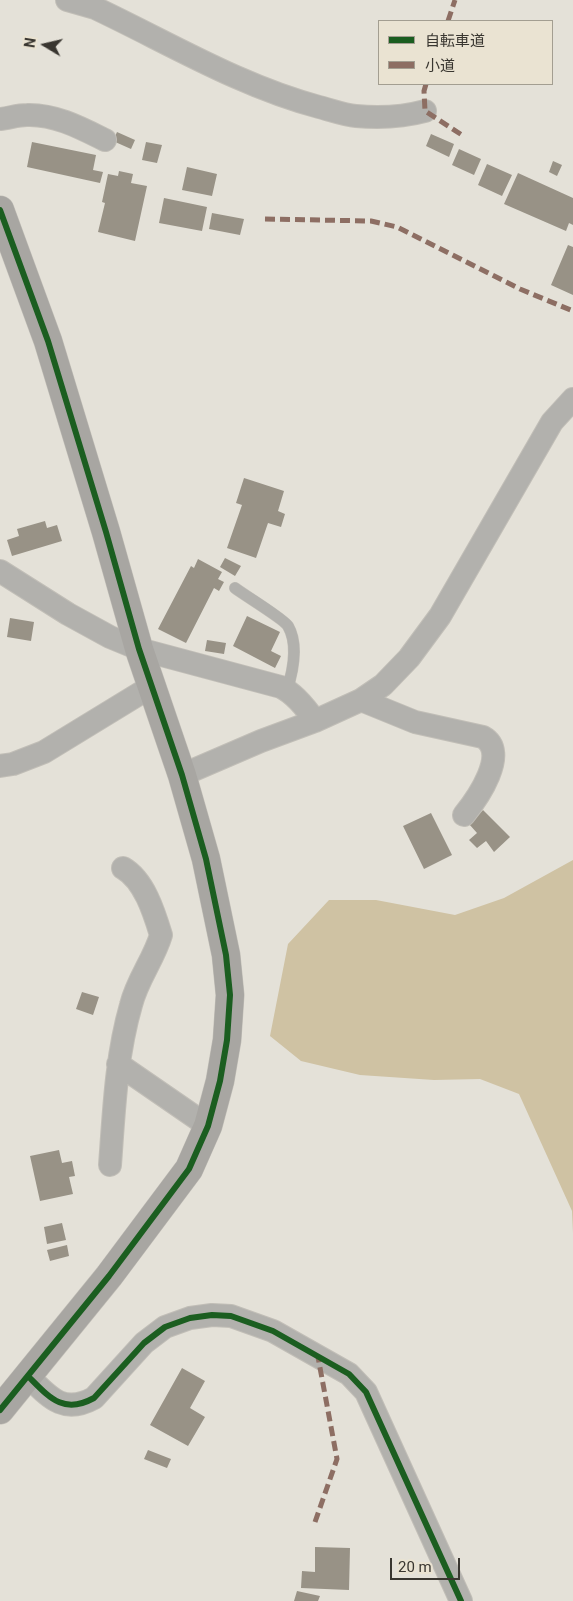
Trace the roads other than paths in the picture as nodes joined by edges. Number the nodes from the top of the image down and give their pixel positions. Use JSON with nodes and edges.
{"nodes":[{"id":1,"x":67,"y":0,"type":"edge"},
{"id":2,"x":425,"y":111,"type":"dead end"},
{"id":3,"x":0,"y":119,"type":"edge"},
{"id":4,"x":105,"y":140,"type":"dead end"},
{"id":5,"x":0,"y":210,"type":"edge"},
{"id":6,"x":6,"y":240,"type":"edge"},
{"id":7,"x":573,"y":399,"type":"edge"},
{"id":8,"x":0,"y":571,"type":"edge"},
{"id":9,"x":235,"y":588,"type":"dead end"},
{"id":10,"x":139,"y":649,"type":"junction"},
{"id":11,"x":152,"y":686,"type":"junction"},
{"id":12,"x":287,"y":690,"type":"junction"},
{"id":13,"x":361,"y":700,"type":"junction"},
{"id":14,"x":315,"y":722,"type":"junction"},
{"id":15,"x":0,"y":766,"type":"edge"},
{"id":16,"x":182,"y":775,"type":"junction"},
{"id":17,"x":464,"y":815,"type":"dead end"},
{"id":18,"x":123,"y":868,"type":"dead end"},
{"id":19,"x":118,"y":1064,"type":"junction"},
{"id":20,"x":208,"y":1126,"type":"junction"},
{"id":21,"x":110,"y":1165,"type":"dead end"},
{"id":22,"x":28,"y":1376,"type":"junction"},
{"id":23,"x":0,"y":1410,"type":"edge"},
{"id":24,"x":461,"y":1601,"type":"edge"}],
"edges":[{"from":1,"to":2,"type":"street"},
{"from":3,"to":4,"type":"street"},
{"from":5,"to":6,"type":"street"},
{"from":6,"to":10,"type":"street"},
{"from":7,"to":13,"type":"street"},
{"from":8,"to":10,"type":"street"},
{"from":9,"to":12,"type":"lane"},
{"from":10,"to":11,"type":"street"},
{"from":10,"to":12,"type":"street"},
{"from":11,"to":15,"type":"street"},
{"from":11,"to":16,"type":"street"},
{"from":12,"to":14,"type":"street"},
{"from":13,"to":14,"type":"street"},
{"from":13,"to":17,"type":"street"},
{"from":14,"to":16,"type":"street"},
{"from":16,"to":20,"type":"street"},
{"from":18,"to":19,"type":"street"},
{"from":19,"to":20,"type":"street"},
{"from":19,"to":21,"type":"street"},
{"from":20,"to":22,"type":"street"},
{"from":22,"to":23,"type":"street"},
{"from":22,"to":24,"type":"street"}]}
